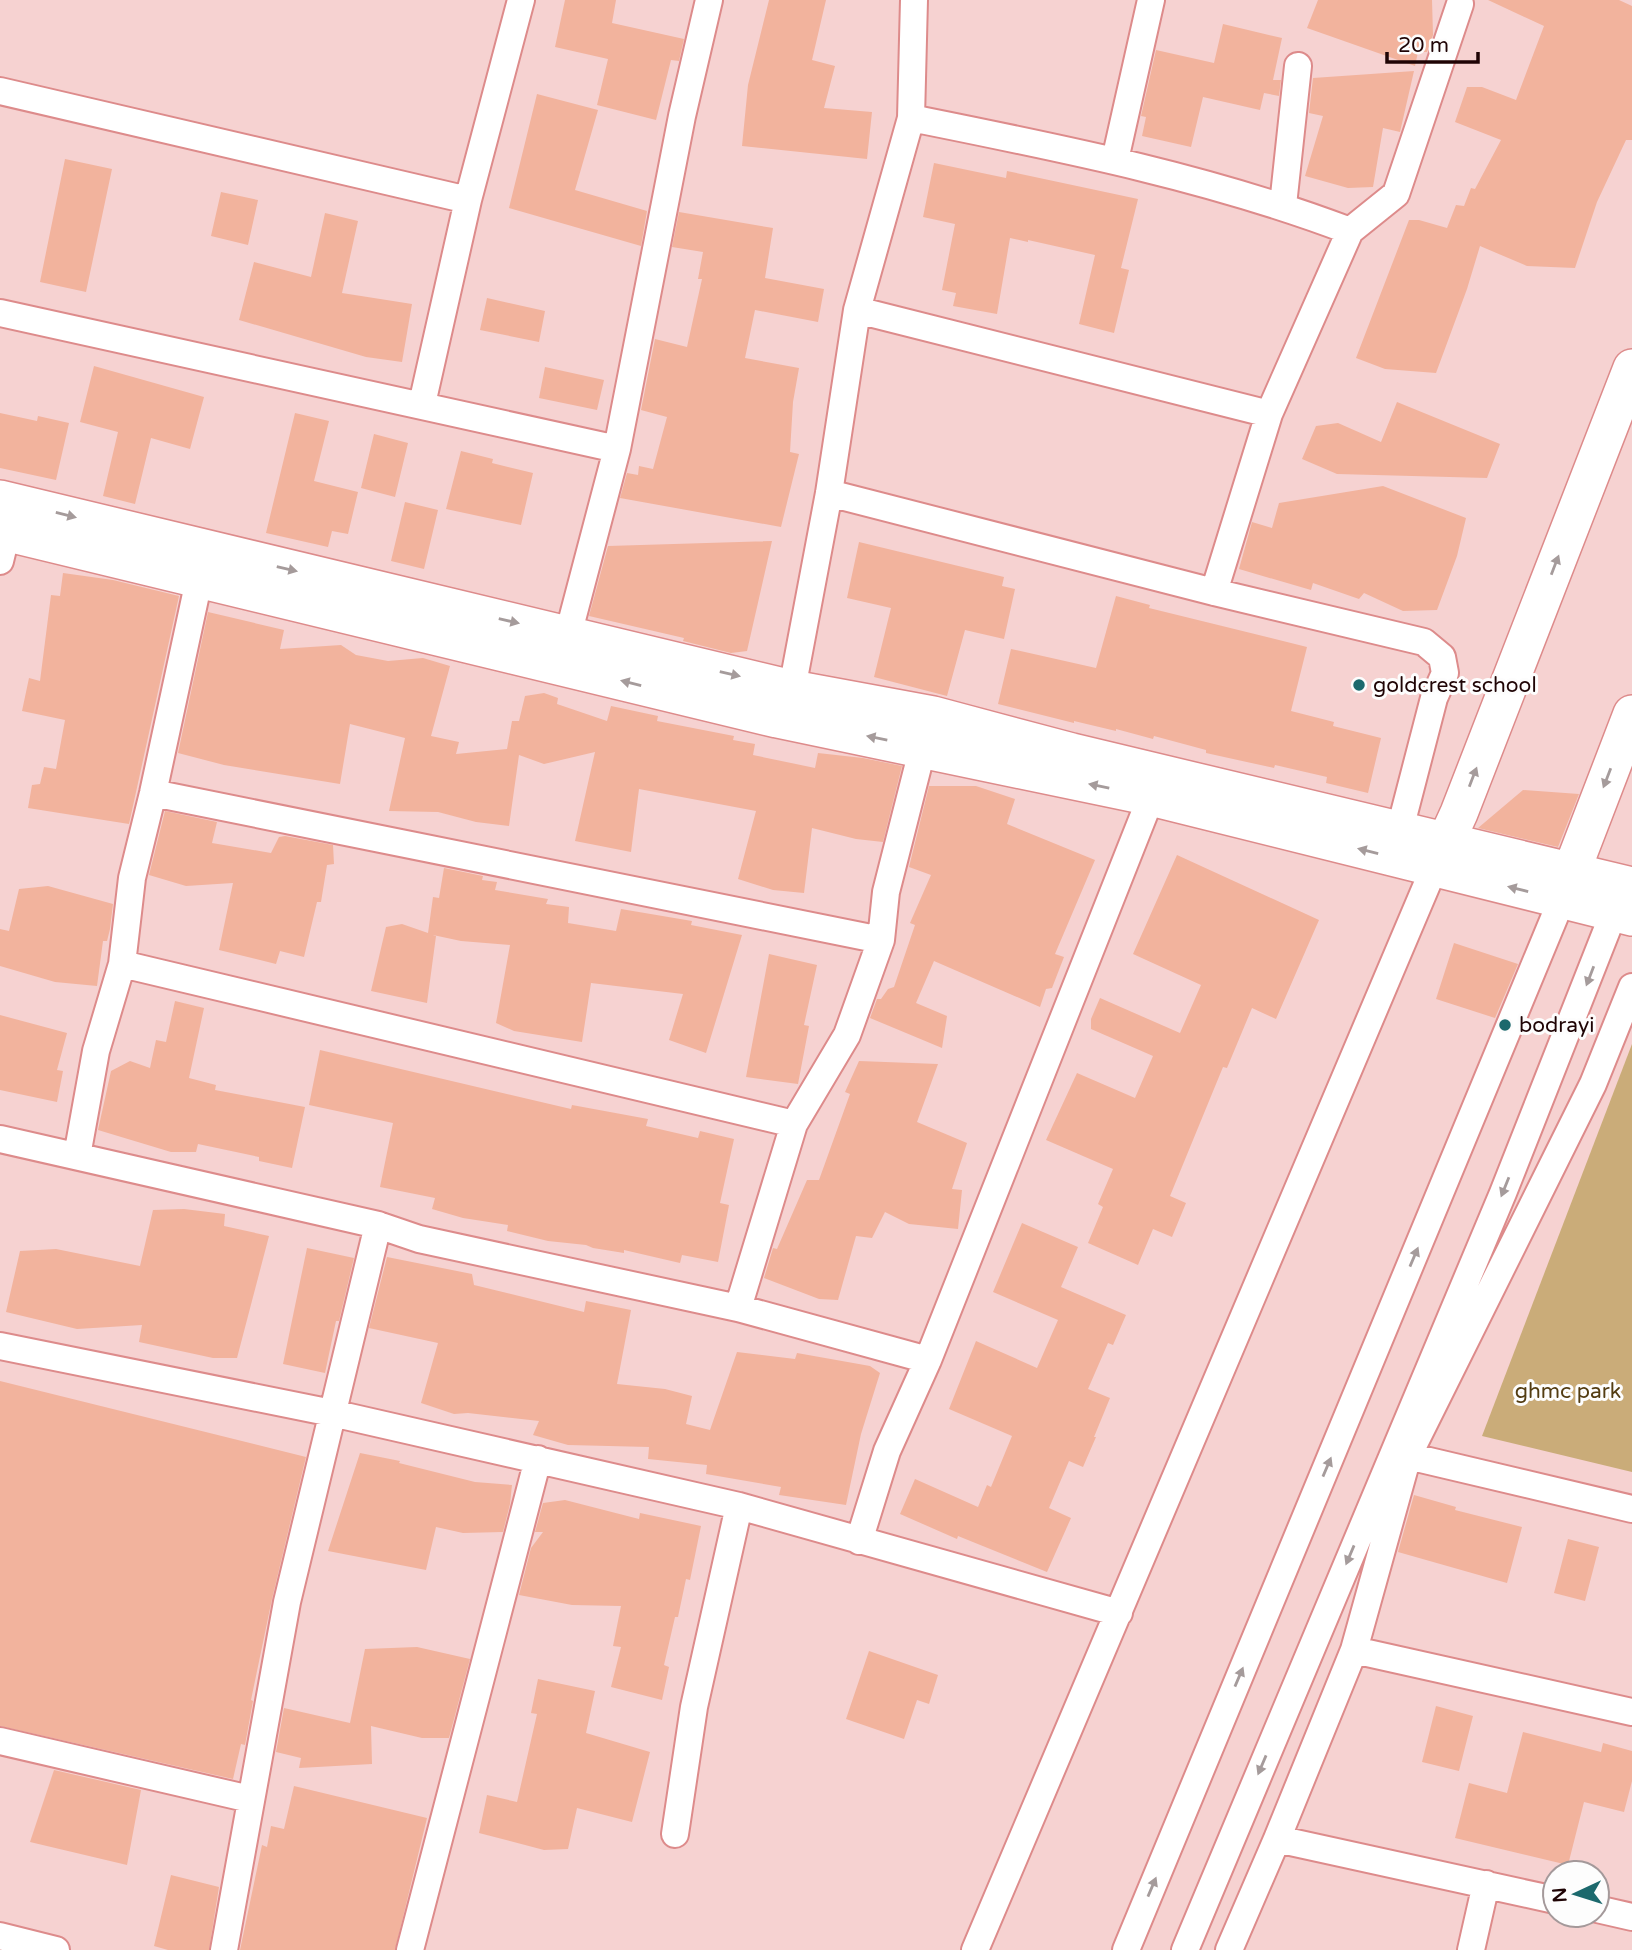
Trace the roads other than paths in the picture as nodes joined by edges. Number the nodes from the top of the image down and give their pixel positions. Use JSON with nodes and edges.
{"nodes":[{"id":1,"x":709,"y":0,"type":"edge"},
{"id":2,"x":914,"y":0,"type":"edge"},
{"id":3,"x":1152,"y":0,"type":"edge"},
{"id":4,"x":515,"y":1,"type":"edge"},
{"id":5,"x":1460,"y":4,"type":"dead end"},
{"id":6,"x":1298,"y":66,"type":"dead end"},
{"id":7,"x":0,"y":91,"type":"edge"},
{"id":8,"x":911,"y":118,"type":"junction"},
{"id":9,"x":1115,"y":160,"type":"junction"},
{"id":10,"x":468,"y":200,"type":"junction"},
{"id":11,"x":1283,"y":205,"type":"junction"},
{"id":12,"x":1350,"y":231,"type":"junction"},
{"id":13,"x":857,"y":310,"type":"junction"},
{"id":14,"x":0,"y":313,"type":"edge"},
{"id":15,"x":1632,"y":368,"type":"edge"},
{"id":16,"x":422,"y":404,"type":"junction"},
{"id":17,"x":1269,"y":414,"type":"junction"},
{"id":18,"x":617,"y":449,"type":"junction"},
{"id":19,"x":829,"y":493,"type":"junction"},
{"id":20,"x":2,"y":531,"type":"edge"},
{"id":21,"x":199,"y":580,"type":"junction"},
{"id":22,"x":1214,"y":592,"type":"junction"},
{"id":23,"x":568,"y":635,"type":"junction"},
{"id":24,"x":578,"y":670,"type":"junction"},
{"id":25,"x":784,"y":704,"type":"junction"},
{"id":26,"x":1632,"y":714,"type":"edge"},
{"id":27,"x":927,"y":731,"type":"junction"},
{"id":28,"x":153,"y":793,"type":"junction"},
{"id":29,"x":1151,"y":797,"type":"junction"},
{"id":30,"x":1400,"y":829,"type":"junction"},
{"id":31,"x":1440,"y":854,"type":"junction"},
{"id":32,"x":1567,"y":885,"type":"junction"},
{"id":33,"x":1627,"y":892,"type":"edge"},
{"id":34,"x":881,"y":940,"type":"junction"},
{"id":35,"x":122,"y":964,"type":"junction"},
{"id":36,"x":1632,"y":987,"type":"edge"},
{"id":37,"x":794,"y":1124,"type":"junction"},
{"id":38,"x":0,"y":1139,"type":"edge"},
{"id":39,"x":77,"y":1156,"type":"junction"},
{"id":40,"x":378,"y":1225,"type":"junction"},
{"id":41,"x":738,"y":1308,"type":"junction"},
{"id":42,"x":0,"y":1346,"type":"edge"},
{"id":43,"x":928,"y":1360,"type":"junction"},
{"id":44,"x":332,"y":1413,"type":"junction"},
{"id":45,"x":1408,"y":1456,"type":"junction"},
{"id":46,"x":538,"y":1459,"type":"junction"},
{"id":47,"x":739,"y":1506,"type":"junction"},
{"id":48,"x":1632,"y":1509,"type":"edge"},
{"id":49,"x":859,"y":1541,"type":"junction"},
{"id":50,"x":1119,"y":1613,"type":"junction"},
{"id":51,"x":1354,"y":1650,"type":"junction"},
{"id":52,"x":1632,"y":1712,"type":"edge"},
{"id":53,"x":0,"y":1741,"type":"edge"},
{"id":54,"x":250,"y":1799,"type":"junction"},
{"id":55,"x":676,"y":1834,"type":"dead end"},
{"id":56,"x":1277,"y":1839,"type":"junction"},
{"id":57,"x":1486,"y":1884,"type":"junction"},
{"id":58,"x":1541,"y":1897,"type":"edge"},
{"id":59,"x":1611,"y":1912,"type":"edge"},
{"id":60,"x":1632,"y":1917,"type":"edge"},
{"id":61,"x":0,"y":1936,"type":"edge"},
{"id":62,"x":55,"y":1950,"type":"edge"},
{"id":63,"x":224,"y":1950,"type":"edge"},
{"id":64,"x":410,"y":1950,"type":"edge"},
{"id":65,"x":975,"y":1950,"type":"edge"},
{"id":66,"x":1126,"y":1950,"type":"edge"},
{"id":67,"x":1185,"y":1950,"type":"edge"},
{"id":68,"x":1229,"y":1950,"type":"edge"},
{"id":69,"x":1471,"y":1950,"type":"edge"}],
"edges":[{"from":1,"to":18,"type":"street"},
{"from":2,"to":8,"type":"street"},
{"from":3,"to":9,"type":"street"},
{"from":4,"to":10,"type":"street"},
{"from":5,"to":12,"type":"street"},
{"from":6,"to":11,"type":"street"},
{"from":7,"to":10,"type":"street"},
{"from":8,"to":9,"type":"street"},
{"from":8,"to":13,"type":"street"},
{"from":9,"to":11,"type":"street"},
{"from":10,"to":16,"type":"street"},
{"from":11,"to":12,"type":"street"},
{"from":12,"to":17,"type":"street"},
{"from":13,"to":17,"type":"street"},
{"from":13,"to":19,"type":"street"},
{"from":14,"to":16,"type":"street"},
{"from":31,"to":15,"type":"street","one_way":true},
{"from":16,"to":18,"type":"street"},
{"from":17,"to":22,"type":"street"},
{"from":18,"to":23,"type":"street"},
{"from":19,"to":22,"type":"street"},
{"from":19,"to":25,"type":"street"},
{"from":20,"to":21,"type":"street"},
{"from":20,"to":23,"type":"street","one_way":true},
{"from":21,"to":24,"type":"street"},
{"from":21,"to":28,"type":"street"},
{"from":22,"to":30,"type":"street"},
{"from":23,"to":24,"type":"street"},
{"from":23,"to":25,"type":"street","one_way":true},
{"from":25,"to":24,"type":"street","one_way":true},
{"from":25,"to":27,"type":"street"},
{"from":26,"to":32,"type":"street","one_way":true},
{"from":29,"to":27,"type":"street","one_way":true},
{"from":27,"to":30,"type":"street"},
{"from":27,"to":34,"type":"street"},
{"from":28,"to":34,"type":"street"},
{"from":28,"to":35,"type":"street"},
{"from":31,"to":29,"type":"street","one_way":true},
{"from":29,"to":43,"type":"street"},
{"from":30,"to":31,"type":"street"},
{"from":31,"to":32,"type":"street"},
{"from":31,"to":50,"type":"street"},
{"from":32,"to":33,"type":"street"},
{"from":66,"to":32,"type":"street","one_way":true},
{"from":33,"to":67,"type":"street","one_way":true},
{"from":34,"to":37,"type":"street"},
{"from":35,"to":37,"type":"street"},
{"from":35,"to":39,"type":"street"},
{"from":36,"to":45,"type":"street"},
{"from":37,"to":41,"type":"street"},
{"from":38,"to":39,"type":"street"},
{"from":39,"to":40,"type":"street"},
{"from":40,"to":41,"type":"street"},
{"from":40,"to":44,"type":"street"},
{"from":41,"to":43,"type":"street"},
{"from":42,"to":44,"type":"street"},
{"from":43,"to":49,"type":"street"},
{"from":44,"to":46,"type":"street"},
{"from":44,"to":54,"type":"street"},
{"from":45,"to":48,"type":"street"},
{"from":45,"to":51,"type":"street"},
{"from":46,"to":47,"type":"street"},
{"from":46,"to":64,"type":"street"},
{"from":47,"to":49,"type":"street"},
{"from":47,"to":55,"type":"street"},
{"from":49,"to":50,"type":"street"},
{"from":50,"to":65,"type":"street"},
{"from":51,"to":52,"type":"street"},
{"from":51,"to":56,"type":"street"},
{"from":53,"to":54,"type":"street"},
{"from":54,"to":63,"type":"street"},
{"from":56,"to":57,"type":"street"},
{"from":56,"to":68,"type":"street"},
{"from":57,"to":58,"type":"street"},
{"from":57,"to":69,"type":"street"},
{"from":59,"to":60,"type":"street"},
{"from":61,"to":62,"type":"street"}]}
